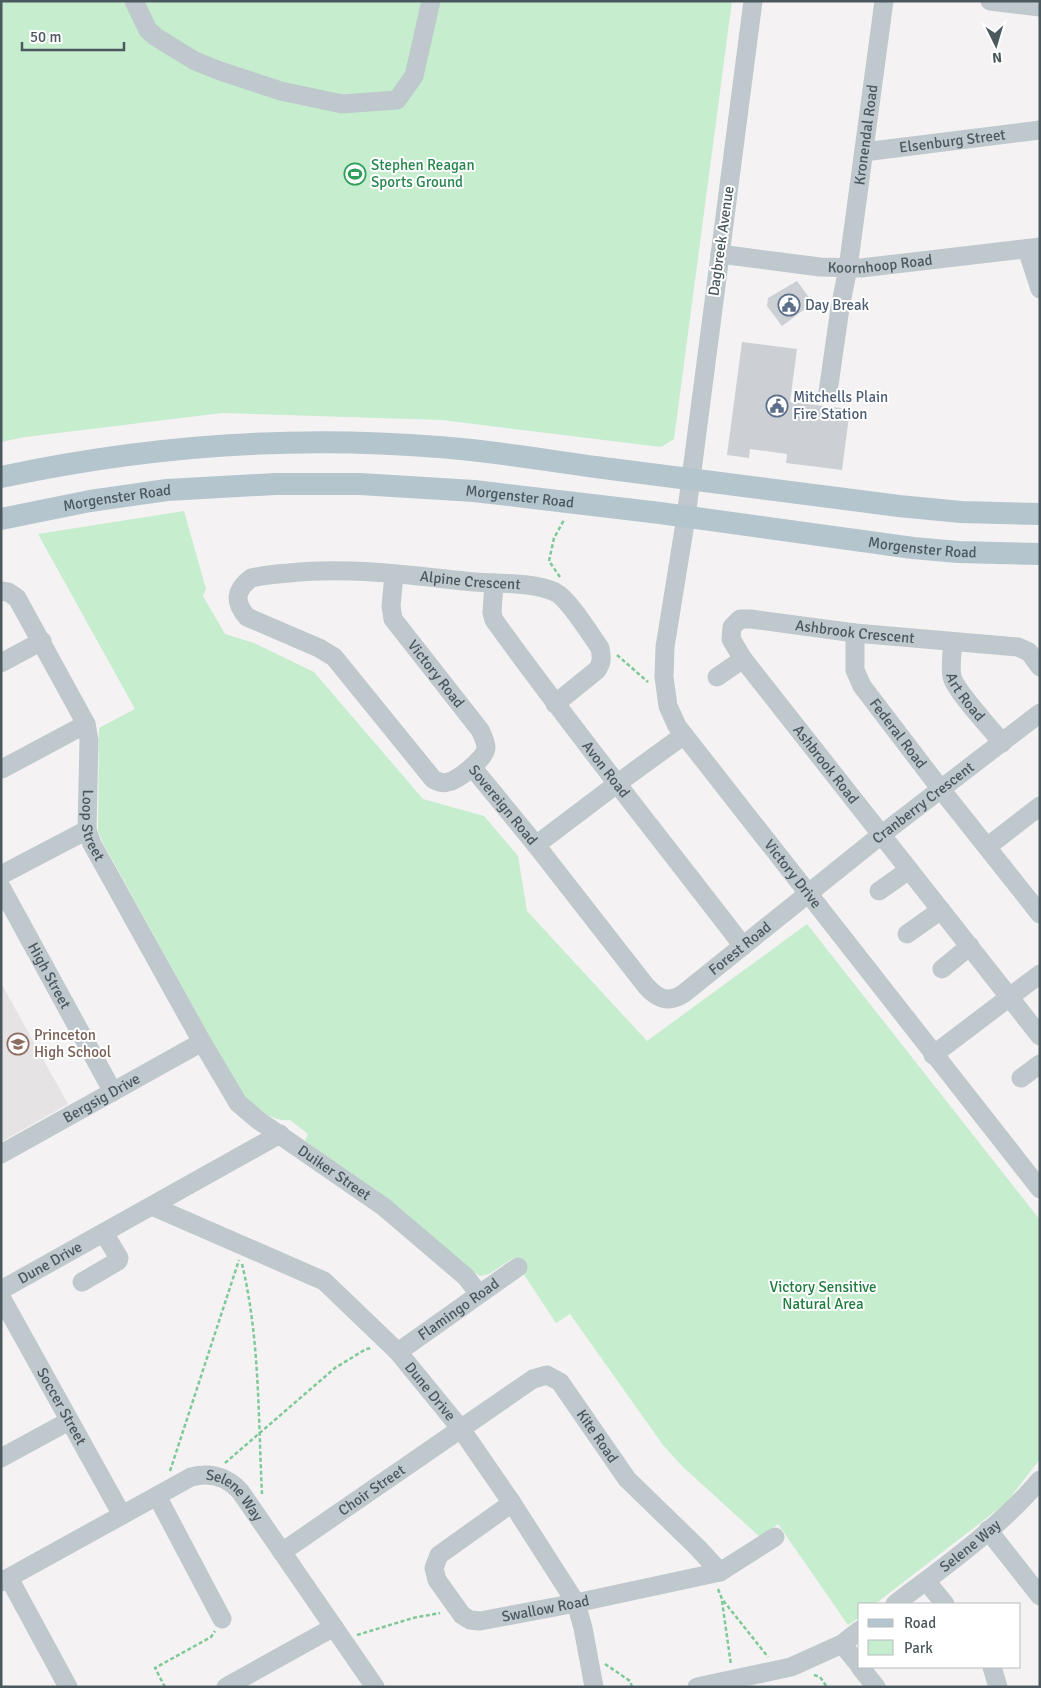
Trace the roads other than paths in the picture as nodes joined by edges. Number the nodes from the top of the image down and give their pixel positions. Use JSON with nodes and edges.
{"nodes":[{"id":1,"x":134,"y":1,"type":"edge"},
{"id":2,"x":431,"y":1,"type":"edge"},
{"id":3,"x":753,"y":1,"type":"edge"},
{"id":4,"x":884,"y":1,"type":"edge"},
{"id":5,"x":990,"y":1,"type":"edge"},
{"id":6,"x":1040,"y":7,"type":"edge"},
{"id":7,"x":1040,"y":130,"type":"edge"},
{"id":8,"x":864,"y":152,"type":"junction"},
{"id":9,"x":1033,"y":248,"type":"edge"},
{"id":10,"x":720,"y":254,"type":"junction"},
{"id":11,"x":848,"y":268,"type":"junction"},
{"id":12,"x":1040,"y":289,"type":"edge"},
{"id":13,"x":828,"y":392,"type":"dead end"},
{"id":14,"x":1,"y":477,"type":"edge"},
{"id":15,"x":690,"y":480,"type":"junction"},
{"id":16,"x":1040,"y":514,"type":"edge"},
{"id":17,"x":686,"y":517,"type":"junction"},
{"id":18,"x":1,"y":519,"type":"edge"},
{"id":19,"x":1040,"y":554,"type":"edge"},
{"id":20,"x":394,"y":575,"type":"junction"},
{"id":21,"x":494,"y":583,"type":"junction"},
{"id":22,"x":241,"y":589,"type":"joint"},
{"id":23,"x":9,"y":594,"type":"edge"},
{"id":24,"x":855,"y":633,"type":"junction"},
{"id":25,"x":42,"y":641,"type":"junction"},
{"id":26,"x":953,"y":642,"type":"junction"},
{"id":27,"x":743,"y":659,"type":"junction"},
{"id":28,"x":1,"y":663,"type":"edge"},
{"id":29,"x":1040,"y":667,"type":"edge"},
{"id":30,"x":717,"y":678,"type":"dead end"},
{"id":31,"x":555,"y":704,"type":"junction"},
{"id":32,"x":1040,"y":713,"type":"edge"},
{"id":33,"x":86,"y":724,"type":"junction"},
{"id":34,"x":684,"y":736,"type":"junction"},
{"id":35,"x":1002,"y":743,"type":"junction"},
{"id":36,"x":472,"y":767,"type":"junction"},
{"id":37,"x":2,"y":769,"type":"edge"},
{"id":38,"x":618,"y":783,"type":"junction"},
{"id":39,"x":942,"y":789,"type":"junction"},
{"id":40,"x":1040,"y":806,"type":"edge"},
{"id":41,"x":87,"y":830,"type":"junction"},
{"id":42,"x":881,"y":835,"type":"junction"},
{"id":43,"x":536,"y":846,"type":"junction"},
{"id":44,"x":987,"y":847,"type":"junction"},
{"id":45,"x":909,"y":870,"type":"junction"},
{"id":46,"x":1,"y":875,"type":"edge"},
{"id":47,"x":1,"y":887,"type":"edge"},
{"id":48,"x":879,"y":891,"type":"dead end"},
{"id":49,"x":808,"y":895,"type":"junction"},
{"id":50,"x":1037,"y":906,"type":"edge"},
{"id":51,"x":941,"y":910,"type":"junction"},
{"id":52,"x":907,"y":934,"type":"dead end"},
{"id":53,"x":743,"y":946,"type":"junction"},
{"id":54,"x":970,"y":946,"type":"junction"},
{"id":55,"x":942,"y":968,"type":"dead end"},
{"id":56,"x":1040,"y":974,"type":"edge"},
{"id":57,"x":1009,"y":997,"type":"junction"},
{"id":58,"x":670,"y":999,"type":"joint"},
{"id":59,"x":1040,"y":1036,"type":"edge"},
{"id":60,"x":202,"y":1042,"type":"junction"},
{"id":61,"x":933,"y":1056,"type":"junction"},
{"id":62,"x":1040,"y":1064,"type":"edge"},
{"id":63,"x":1021,"y":1078,"type":"dead end"},
{"id":64,"x":113,"y":1092,"type":"junction"},
{"id":65,"x":280,"y":1134,"type":"junction"},
{"id":66,"x":1,"y":1154,"type":"edge"},
{"id":67,"x":1040,"y":1189,"type":"edge"},
{"id":68,"x":152,"y":1206,"type":"junction"},
{"id":69,"x":104,"y":1233,"type":"junction"},
{"id":70,"x":518,"y":1267,"type":"dead end"},
{"id":71,"x":82,"y":1282,"type":"dead end"},
{"id":72,"x":1,"y":1290,"type":"edge"},
{"id":73,"x":479,"y":1294,"type":"junction"},
{"id":74,"x":1,"y":1297,"type":"edge"},
{"id":75,"x":394,"y":1348,"type":"junction"},
{"id":76,"x":69,"y":1421,"type":"junction"},
{"id":77,"x":461,"y":1429,"type":"junction"},
{"id":78,"x":1,"y":1458,"type":"edge"},
{"id":79,"x":1040,"y":1480,"type":"edge"},
{"id":80,"x":164,"y":1492,"type":"junction"},
{"id":81,"x":512,"y":1503,"type":"junction"},
{"id":82,"x":122,"y":1515,"type":"junction"},
{"id":83,"x":988,"y":1530,"type":"junction"},
{"id":84,"x":775,"y":1537,"type":"dead end"},
{"id":85,"x":282,"y":1552,"type":"junction"},
{"id":86,"x":716,"y":1573,"type":"junction"},
{"id":87,"x":5,"y":1580,"type":"edge"},
{"id":88,"x":926,"y":1581,"type":"junction"},
{"id":89,"x":1040,"y":1596,"type":"edge"},
{"id":90,"x":576,"y":1603,"type":"junction"},
{"id":91,"x":896,"y":1603,"type":"edge"},
{"id":92,"x":944,"y":1603,"type":"edge"},
{"id":93,"x":222,"y":1619,"type":"road end"},
{"id":94,"x":858,"y":1632,"type":"edge"},
{"id":95,"x":339,"y":1635,"type":"junction"},
{"id":96,"x":842,"y":1644,"type":"junction"},
{"id":97,"x":858,"y":1664,"type":"edge"},
{"id":98,"x":861,"y":1668,"type":"edge"},
{"id":99,"x":992,"y":1668,"type":"edge"},
{"id":100,"x":68,"y":1687,"type":"edge"},
{"id":101,"x":226,"y":1687,"type":"edge"},
{"id":102,"x":375,"y":1687,"type":"edge"},
{"id":103,"x":594,"y":1687,"type":"edge"},
{"id":104,"x":698,"y":1687,"type":"edge"},
{"id":105,"x":876,"y":1687,"type":"edge"},
{"id":106,"x":998,"y":1687,"type":"edge"}],
"edges":[{"from":1,"to":2,"type":"street"},
{"from":3,"to":10,"type":"street","name":"Dagbreek Avenue"},
{"from":4,"to":8,"type":"street","name":"Kronendal Road"},
{"from":5,"to":6,"type":"street"},
{"from":7,"to":8,"type":"street","name":"Elsenburg Street"},
{"from":8,"to":11,"type":"street","name":"Kronendal Road"},
{"from":9,"to":11,"type":"street","name":"Koornhoop Road"},
{"from":9,"to":12,"type":"street"},
{"from":10,"to":11,"type":"street","name":"Koornhoop Road"},
{"from":10,"to":15,"type":"street","name":"Dagbreek Avenue"},
{"from":11,"to":13,"type":"street","name":"Kronendal Road"},
{"from":14,"to":15,"type":"main road"},
{"from":15,"to":16,"type":"main road"},
{"from":15,"to":17,"type":"street","name":"Dagbreek Avenue"},
{"from":17,"to":18,"type":"main road","name":"Morgenster Road"},
{"from":17,"to":19,"type":"main road","name":"Morgenster Road"},
{"from":17,"to":34,"type":"street","name":"Victory Drive"},
{"from":20,"to":21,"type":"street","name":"Alpine Crescent"},
{"from":20,"to":22,"type":"street","name":"Alpine Crescent"},
{"from":20,"to":36,"type":"street","name":"Victory Road"},
{"from":21,"to":31,"type":"street","name":"Avon Road"},
{"from":21,"to":31,"type":"street","name":"Alpine Crescent"},
{"from":22,"to":36,"type":"street","name":"Sovereign Road"},
{"from":23,"to":25,"type":"street","name":"Loop Street"},
{"from":24,"to":26,"type":"street","name":"Ashbrook Crescent"},
{"from":24,"to":27,"type":"street","name":"Ashbrook Crescent"},
{"from":24,"to":39,"type":"street","name":"Federal Road"},
{"from":25,"to":28,"type":"street"},
{"from":25,"to":33,"type":"street","name":"Loop Street"},
{"from":26,"to":29,"type":"street","name":"Ashbrook Crescent"},
{"from":26,"to":35,"type":"street","name":"Art Road"},
{"from":27,"to":30,"type":"street"},
{"from":27,"to":42,"type":"street","name":"Ashbrook Road"},
{"from":31,"to":38,"type":"street","name":"Avon Road"},
{"from":32,"to":35,"type":"street","name":"Cranberry Crescent"},
{"from":33,"to":37,"type":"street"},
{"from":33,"to":41,"type":"street","name":"Loop Street"},
{"from":34,"to":38,"type":"street"},
{"from":34,"to":49,"type":"street","name":"Victory Drive"},
{"from":35,"to":39,"type":"street","name":"Cranberry Crescent"},
{"from":36,"to":43,"type":"street","name":"Sovereign Road"},
{"from":38,"to":43,"type":"street"},
{"from":38,"to":53,"type":"street","name":"Avon Road"},
{"from":39,"to":42,"type":"street","name":"Cranberry Crescent"},
{"from":39,"to":44,"type":"street","name":"Federal Road"},
{"from":40,"to":44,"type":"street"},
{"from":41,"to":46,"type":"street"},
{"from":41,"to":60,"type":"street","name":"Loop Street"},
{"from":42,"to":45,"type":"street","name":"Ashbrook Road"},
{"from":42,"to":49,"type":"street","name":"Cranberry Crescent"},
{"from":43,"to":58,"type":"street","name":"Sovereign Road"},
{"from":44,"to":50,"type":"street","name":"Federal Road"},
{"from":45,"to":48,"type":"street"},
{"from":45,"to":51,"type":"street","name":"Ashbrook Road"},
{"from":47,"to":64,"type":"street","name":"High Street"},
{"from":49,"to":53,"type":"street","name":"Forest Road"},
{"from":49,"to":61,"type":"street","name":"Victory Drive"},
{"from":51,"to":52,"type":"street"},
{"from":51,"to":54,"type":"street","name":"Ashbrook Road"},
{"from":53,"to":58,"type":"street","name":"Forest Road"},
{"from":54,"to":55,"type":"street"},
{"from":54,"to":57,"type":"street","name":"Ashbrook Road"},
{"from":56,"to":57,"type":"street"},
{"from":57,"to":59,"type":"street","name":"Ashbrook Road"},
{"from":57,"to":61,"type":"street"},
{"from":60,"to":64,"type":"street","name":"Bergsig Drive"},
{"from":60,"to":65,"type":"street","name":"Duiker Street"},
{"from":61,"to":67,"type":"street","name":"Victory Drive"},
{"from":62,"to":63,"type":"street"},
{"from":64,"to":66,"type":"street","name":"Bergsig Drive"},
{"from":65,"to":68,"type":"street","name":"Dune Drive"},
{"from":65,"to":73,"type":"street","name":"Duiker Street"},
{"from":68,"to":69,"type":"street","name":"Dune Drive"},
{"from":68,"to":75,"type":"street","name":"Dune Drive"},
{"from":69,"to":71,"type":"street"},
{"from":69,"to":72,"type":"street","name":"Dune Drive"},
{"from":70,"to":73,"type":"street","name":"Flamingo Road"},
{"from":73,"to":75,"type":"street","name":"Flamingo Road"},
{"from":74,"to":76,"type":"street","name":"Soccer Street"},
{"from":75,"to":77,"type":"street","name":"Dune Drive"},
{"from":76,"to":78,"type":"street"},
{"from":76,"to":82,"type":"street","name":"Soccer Street"},
{"from":77,"to":81,"type":"street","name":"Dune Drive"},
{"from":77,"to":85,"type":"street","name":"Choir Street"},
{"from":77,"to":86,"type":"street","name":"Kite Road"},
{"from":79,"to":83,"type":"street","name":"Selene Way"},
{"from":80,"to":82,"type":"street","name":"Selene Way"},
{"from":80,"to":85,"type":"street","name":"Selene Way"},
{"from":80,"to":93,"type":"street"},
{"from":81,"to":90,"type":"street","name":"Dune Drive"},
{"from":81,"to":90,"type":"street","name":"Swallow Road"},
{"from":82,"to":87,"type":"street","name":"Selene Way"},
{"from":83,"to":88,"type":"street","name":"Selene Way"},
{"from":83,"to":89,"type":"street"},
{"from":84,"to":86,"type":"street","name":"Swallow Road"},
{"from":85,"to":95,"type":"street","name":"Selene Way"},
{"from":86,"to":90,"type":"street","name":"Swallow Road"},
{"from":87,"to":100,"type":"street"},
{"from":88,"to":91,"type":"street","name":"Selene Way"},
{"from":88,"to":92,"type":"street"},
{"from":90,"to":103,"type":"street","name":"Dune Drive"},
{"from":94,"to":96,"type":"street"},
{"from":95,"to":101,"type":"street"},
{"from":95,"to":102,"type":"street","name":"Selene Way"},
{"from":96,"to":97,"type":"street"},
{"from":96,"to":104,"type":"street"},
{"from":98,"to":105,"type":"street"},
{"from":99,"to":106,"type":"street"}]}
